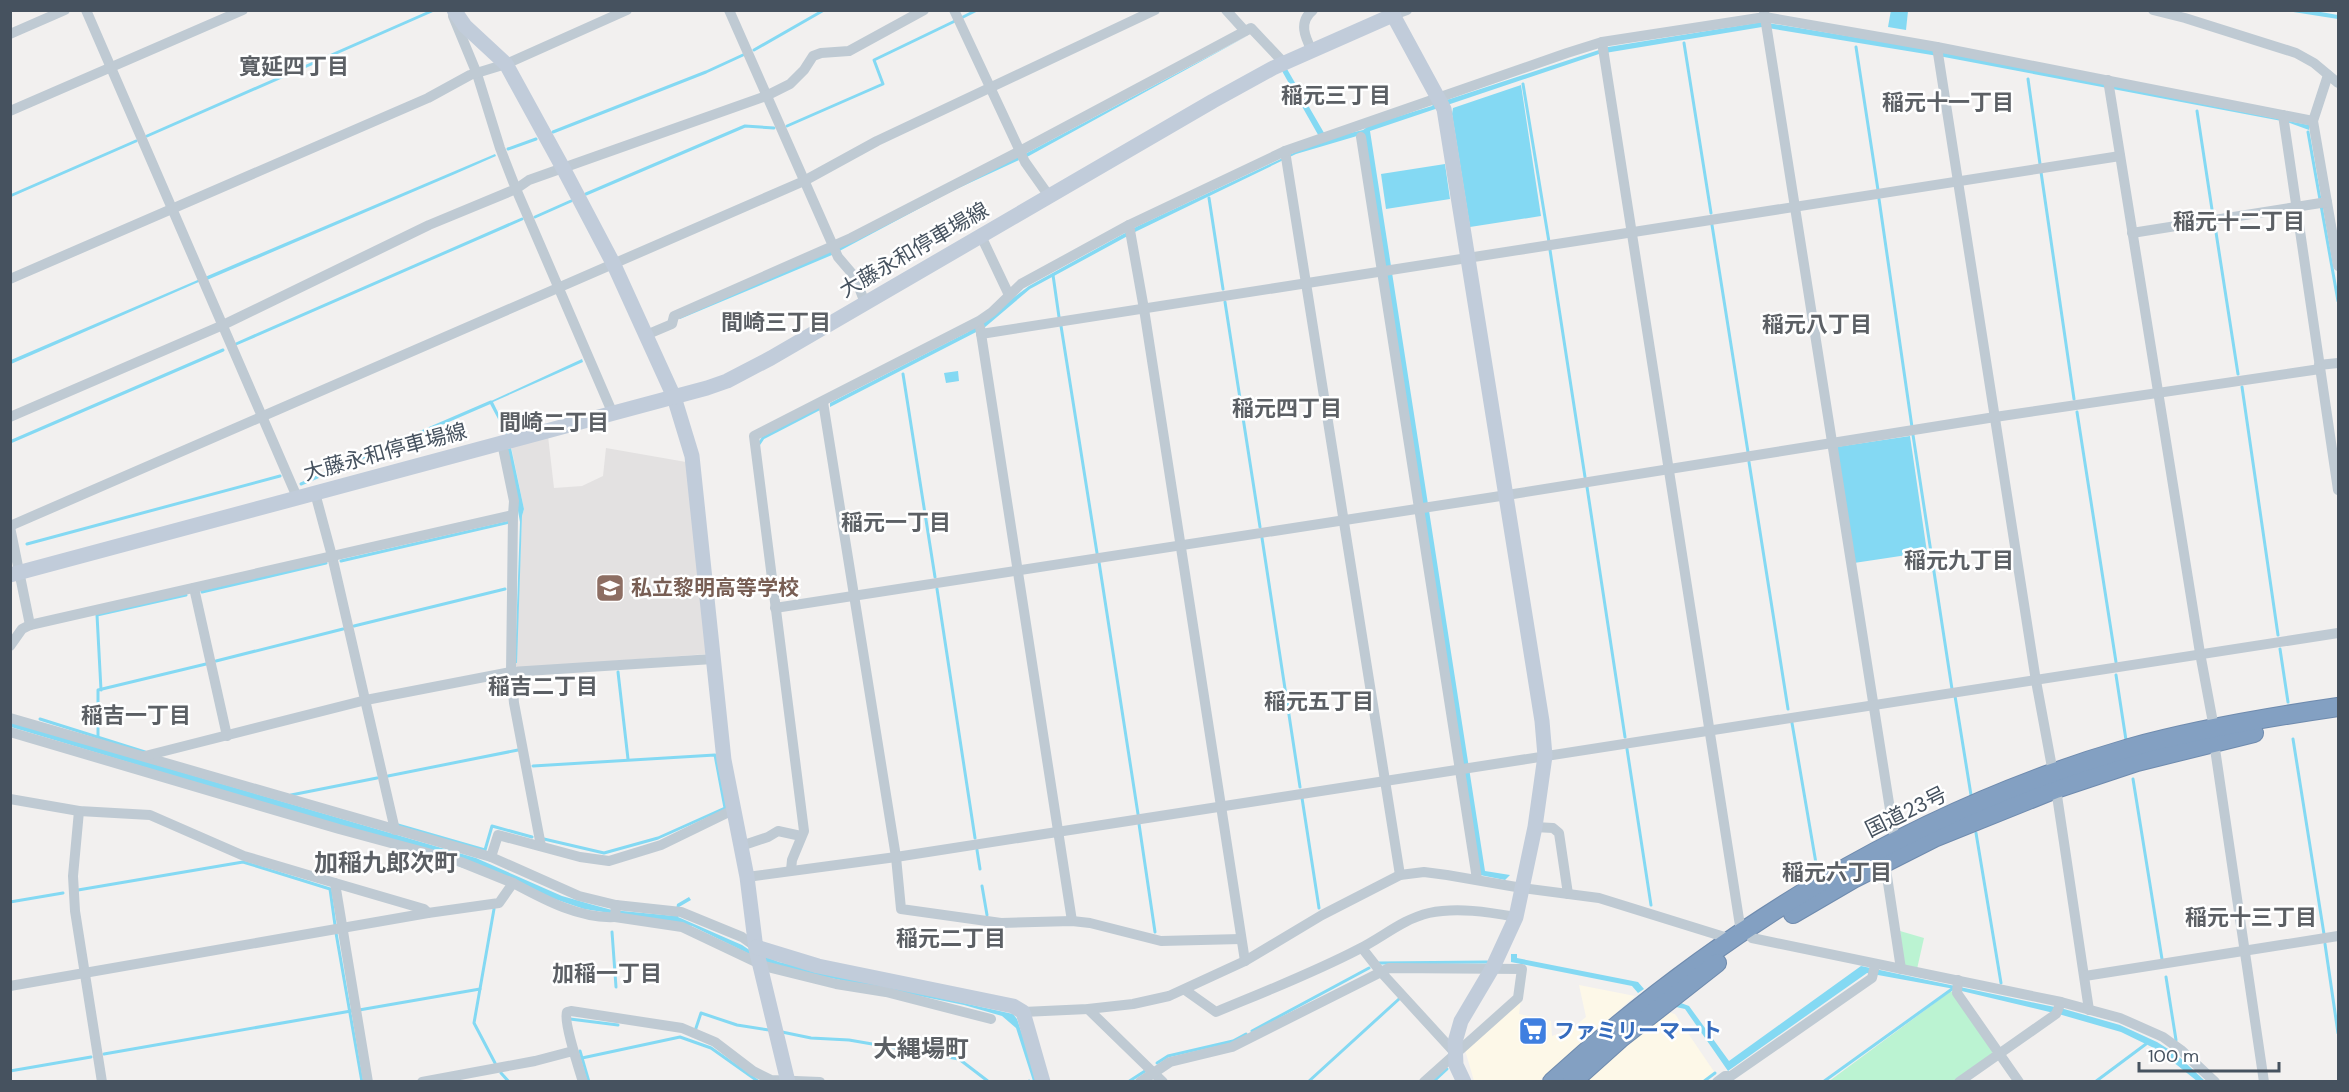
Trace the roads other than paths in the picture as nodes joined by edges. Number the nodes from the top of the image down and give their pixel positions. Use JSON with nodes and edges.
{"nodes":[{"id":1,"x":65,"y":10,"type":"edge"},
{"id":2,"x":86,"y":10,"type":"edge"},
{"id":3,"x":243,"y":10,"type":"edge"},
{"id":4,"x":453,"y":10,"type":"edge"},
{"id":5,"x":627,"y":10,"type":"edge"},
{"id":6,"x":729,"y":10,"type":"edge"},
{"id":7,"x":924,"y":10,"type":"edge"},
{"id":8,"x":954,"y":10,"type":"edge"},
{"id":9,"x":1155,"y":10,"type":"edge"},
{"id":10,"x":1226,"y":10,"type":"edge"},
{"id":11,"x":1312,"y":10,"type":"edge"},
{"id":12,"x":2152,"y":10,"type":"edge"},
{"id":13,"x":1398,"y":12,"type":"edge"},
{"id":14,"x":1765,"y":19,"type":"edge"},
{"id":15,"x":1245,"y":31,"type":"junction"},
{"id":16,"x":10,"y":34,"type":"edge"},
{"id":17,"x":1603,"y":48,"type":"junction"},
{"id":18,"x":1312,"y":51,"type":"junction"},
{"id":19,"x":1938,"y":51,"type":"junction"},
{"id":20,"x":1284,"y":63,"type":"junction"},
{"id":21,"x":506,"y":64,"type":"junction"},
{"id":22,"x":110,"y":68,"type":"junction"},
{"id":23,"x":477,"y":74,"type":"junction"},
{"id":24,"x":2328,"y":75,"type":"junction"},
{"id":25,"x":2338,"y":83,"type":"edge"},
{"id":26,"x":2109,"y":84,"type":"junction"},
{"id":27,"x":990,"y":89,"type":"junction"},
{"id":28,"x":766,"y":96,"type":"junction"},
{"id":29,"x":1441,"y":102,"type":"junction"},
{"id":30,"x":10,"y":111,"type":"edge"},
{"id":31,"x":2283,"y":119,"type":"junction"},
{"id":32,"x":2313,"y":121,"type":"junction"},
{"id":33,"x":1361,"y":137,"type":"dead end"},
{"id":34,"x":1020,"y":151,"type":"junction"},
{"id":35,"x":1286,"y":156,"type":"junction"},
{"id":36,"x":2120,"y":156,"type":"junction"},
{"id":37,"x":563,"y":168,"type":"junction"},
{"id":38,"x":804,"y":181,"type":"junction"},
{"id":39,"x":1958,"y":181,"type":"junction"},
{"id":40,"x":516,"y":189,"type":"junction"},
{"id":41,"x":1049,"y":196,"type":"junction"},
{"id":42,"x":2323,"y":203,"type":"junction"},
{"id":43,"x":1795,"y":208,"type":"junction"},
{"id":44,"x":2296,"y":208,"type":"junction"},
{"id":45,"x":173,"y":209,"type":"junction"},
{"id":46,"x":1130,"y":230,"type":"junction"},
{"id":47,"x":1631,"y":232,"type":"junction"},
{"id":48,"x":2132,"y":233,"type":"junction"},
{"id":49,"x":981,"y":236,"type":"junction"},
{"id":50,"x":834,"y":249,"type":"junction"},
{"id":51,"x":1470,"y":258,"type":"junction"},
{"id":52,"x":614,"y":264,"type":"junction"},
{"id":53,"x":2338,"y":266,"type":"edge"},
{"id":54,"x":1385,"y":272,"type":"junction"},
{"id":55,"x":10,"y":279,"type":"edge"},
{"id":56,"x":1307,"y":284,"type":"junction"},
{"id":57,"x":560,"y":288,"type":"junction"},
{"id":58,"x":1009,"y":295,"type":"junction"},
{"id":59,"x":865,"y":303,"type":"junction"},
{"id":60,"x":1144,"y":309,"type":"junction"},
{"id":61,"x":223,"y":324,"type":"junction"},
{"id":62,"x":980,"y":328,"type":"junction"},
{"id":63,"x":646,"y":335,"type":"junction"},
{"id":64,"x":2338,"y":363,"type":"edge"},
{"id":65,"x":2320,"y":367,"type":"junction"},
{"id":66,"x":2157,"y":392,"type":"junction"},
{"id":67,"x":674,"y":397,"type":"junction"},
{"id":68,"x":823,"y":402,"type":"junction"},
{"id":69,"x":613,"y":414,"type":"junction"},
{"id":70,"x":10,"y":417,"type":"edge"},
{"id":71,"x":1995,"y":417,"type":"junction"},
{"id":72,"x":263,"y":418,"type":"junction"},
{"id":73,"x":502,"y":443,"type":"junction"},
{"id":74,"x":1832,"y":444,"type":"junction"},
{"id":75,"x":1668,"y":469,"type":"junction"},
{"id":76,"x":2338,"y":490,"type":"edge"},
{"id":77,"x":315,"y":493,"type":"junction"},
{"id":78,"x":1508,"y":495,"type":"junction"},
{"id":79,"x":297,"y":497,"type":"junction"},
{"id":80,"x":1423,"y":508,"type":"junction"},
{"id":81,"x":513,"y":519,"type":"junction"},
{"id":82,"x":1343,"y":519,"type":"junction"},
{"id":83,"x":10,"y":527,"type":"edge"},
{"id":84,"x":1180,"y":545,"type":"junction"},
{"id":85,"x":332,"y":556,"type":"junction"},
{"id":86,"x":1016,"y":570,"type":"junction"},
{"id":87,"x":15,"y":574,"type":"edge"},
{"id":88,"x":194,"y":588,"type":"junction"},
{"id":89,"x":856,"y":595,"type":"junction"},
{"id":90,"x":775,"y":608,"type":"junction"},
{"id":91,"x":30,"y":625,"type":"junction"},
{"id":92,"x":2338,"y":633,"type":"edge"},
{"id":93,"x":10,"y":646,"type":"edge"},
{"id":94,"x":2200,"y":653,"type":"junction"},
{"id":95,"x":712,"y":659,"type":"junction"},
{"id":96,"x":511,"y":672,"type":"junction"},
{"id":97,"x":2036,"y":681,"type":"junction"},
{"id":98,"x":366,"y":700,"type":"junction"},
{"id":99,"x":1872,"y":706,"type":"junction"},
{"id":100,"x":2338,"y":707,"type":"edge"},
{"id":101,"x":10,"y":718,"type":"edge"},
{"id":102,"x":2338,"y":719,"type":"edge"},
{"id":103,"x":1709,"y":729,"type":"junction"},
{"id":104,"x":10,"y":732,"type":"edge"},
{"id":105,"x":2214,"y":735,"type":"junction"},
{"id":106,"x":227,"y":736,"type":"junction"},
{"id":107,"x":145,"y":756,"type":"junction"},
{"id":108,"x":1545,"y":756,"type":"junction"},
{"id":109,"x":1464,"y":769,"type":"junction"},
{"id":110,"x":1384,"y":781,"type":"junction"},
{"id":111,"x":2054,"y":782,"type":"junction"},
{"id":112,"x":10,"y":800,"type":"edge"},
{"id":113,"x":1220,"y":806,"type":"junction"},
{"id":114,"x":735,"y":809,"type":"junction"},
{"id":115,"x":79,"y":811,"type":"junction"},
{"id":116,"x":1535,"y":827,"type":"junction"},
{"id":117,"x":395,"y":830,"type":"junction"},
{"id":118,"x":1058,"y":831,"type":"junction"},
{"id":119,"x":801,"y":836,"type":"junction"},
{"id":120,"x":1895,"y":840,"type":"junction"},
{"id":121,"x":541,"y":846,"type":"junction"},
{"id":122,"x":741,"y":846,"type":"junction"},
{"id":123,"x":896,"y":857,"type":"junction"},
{"id":124,"x":491,"y":858,"type":"junction"},
{"id":125,"x":1885,"y":863,"type":"junction"},
{"id":126,"x":791,"y":870,"type":"junction"},
{"id":127,"x":1400,"y":875,"type":"junction"},
{"id":128,"x":747,"y":877,"type":"junction"},
{"id":129,"x":1477,"y":879,"type":"junction"},
{"id":130,"x":335,"y":883,"type":"junction"},
{"id":131,"x":513,"y":884,"type":"junction"},
{"id":132,"x":1522,"y":888,"type":"junction"},
{"id":133,"x":1568,"y":894,"type":"junction"},
{"id":134,"x":616,"y":911,"type":"junction"},
{"id":135,"x":428,"y":913,"type":"junction"},
{"id":136,"x":1515,"y":917,"type":"junction"},
{"id":137,"x":1072,"y":921,"type":"junction"},
{"id":138,"x":341,"y":929,"type":"junction"},
{"id":139,"x":2338,"y":936,"type":"edge"},
{"id":140,"x":1741,"y":937,"type":"junction"},
{"id":141,"x":1241,"y":939,"type":"junction"},
{"id":142,"x":1362,"y":948,"type":"junction"},
{"id":143,"x":2243,"y":951,"type":"junction"},
{"id":144,"x":758,"y":958,"type":"junction"},
{"id":145,"x":1245,"y":961,"type":"junction"},
{"id":146,"x":1875,"y":965,"type":"junction"},
{"id":147,"x":1494,"y":967,"type":"junction"},
{"id":148,"x":1900,"y":969,"type":"junction"},
{"id":149,"x":1380,"y":971,"type":"junction"},
{"id":150,"x":84,"y":974,"type":"junction"},
{"id":151,"x":2085,"y":976,"type":"junction"},
{"id":152,"x":1958,"y":980,"type":"junction"},
{"id":153,"x":10,"y":986,"type":"edge"},
{"id":154,"x":1185,"y":990,"type":"junction"},
{"id":155,"x":2061,"y":1002,"type":"junction"},
{"id":156,"x":1088,"y":1009,"type":"junction"},
{"id":157,"x":2089,"y":1010,"type":"junction"},
{"id":158,"x":1023,"y":1012,"type":"junction"},
{"id":159,"x":991,"y":1018,"type":"dead end"},
{"id":160,"x":573,"y":1051,"type":"junction"},
{"id":161,"x":1455,"y":1053,"type":"junction"},
{"id":162,"x":1998,"y":1053,"type":"junction"},
{"id":163,"x":1155,"y":1072,"type":"junction"},
{"id":164,"x":1733,"y":1079,"type":"edge"},
{"id":165,"x":787,"y":1081,"type":"edge"},
{"id":166,"x":102,"y":1082,"type":"edge"},
{"id":167,"x":368,"y":1082,"type":"edge"},
{"id":168,"x":422,"y":1082,"type":"edge"},
{"id":169,"x":583,"y":1082,"type":"edge"},
{"id":170,"x":820,"y":1082,"type":"edge"},
{"id":171,"x":1043,"y":1082,"type":"edge"},
{"id":172,"x":1140,"y":1082,"type":"edge"},
{"id":173,"x":1163,"y":1082,"type":"edge"},
{"id":174,"x":1424,"y":1082,"type":"edge"},
{"id":175,"x":1464,"y":1082,"type":"edge"},
{"id":176,"x":1552,"y":1082,"type":"edge"},
{"id":177,"x":1572,"y":1082,"type":"edge"},
{"id":178,"x":1717,"y":1082,"type":"edge"},
{"id":179,"x":1959,"y":1082,"type":"edge"},
{"id":180,"x":2019,"y":1082,"type":"edge"},
{"id":181,"x":2215,"y":1082,"type":"edge"},
{"id":182,"x":2264,"y":1082,"type":"edge"}],
"edges":[{"from":1,"to":16,"type":"street"},
{"from":2,"to":22,"type":"street"},
{"from":3,"to":22,"type":"street"},
{"from":4,"to":21,"type":"street"},
{"from":4,"to":23,"type":"street"},
{"from":5,"to":21,"type":"street"},
{"from":6,"to":28,"type":"street"},
{"from":7,"to":28,"type":"street"},
{"from":8,"to":27,"type":"street"},
{"from":9,"to":27,"type":"street"},
{"from":10,"to":15,"type":"street"},
{"from":11,"to":18,"type":"street"},
{"from":12,"to":24,"type":"street"},
{"from":13,"to":18,"type":"street","name":"大藤永和停車場線"},
{"from":13,"to":29,"type":"street"},
{"from":14,"to":17,"type":"street"},
{"from":14,"to":19,"type":"street"},
{"from":14,"to":43,"type":"street"},
{"from":15,"to":20,"type":"street"},
{"from":15,"to":34,"type":"street"},
{"from":17,"to":29,"type":"street"},
{"from":17,"to":47,"type":"street"},
{"from":18,"to":20,"type":"street","name":"大藤永和停車場線"},
{"from":19,"to":26,"type":"street"},
{"from":19,"to":39,"type":"street"},
{"from":20,"to":41,"type":"street","name":"大藤永和停車場線"},
{"from":21,"to":23,"type":"street"},
{"from":21,"to":37,"type":"street"},
{"from":22,"to":30,"type":"street"},
{"from":22,"to":45,"type":"street"},
{"from":23,"to":40,"type":"street"},
{"from":23,"to":45,"type":"street"},
{"from":24,"to":25,"type":"street"},
{"from":24,"to":32,"type":"street"},
{"from":26,"to":31,"type":"street"},
{"from":26,"to":36,"type":"street"},
{"from":27,"to":34,"type":"street"},
{"from":27,"to":38,"type":"street"},
{"from":28,"to":37,"type":"street"},
{"from":28,"to":38,"type":"street"},
{"from":29,"to":35,"type":"street"},
{"from":29,"to":51,"type":"street"},
{"from":31,"to":32,"type":"street"},
{"from":31,"to":44,"type":"street"},
{"from":32,"to":42,"type":"street"},
{"from":33,"to":54,"type":"street"},
{"from":34,"to":41,"type":"street"},
{"from":34,"to":50,"type":"street"},
{"from":35,"to":46,"type":"street"},
{"from":35,"to":56,"type":"street"},
{"from":36,"to":39,"type":"street"},
{"from":36,"to":48,"type":"street"},
{"from":37,"to":40,"type":"street"},
{"from":37,"to":52,"type":"street"},
{"from":38,"to":50,"type":"street"},
{"from":38,"to":52,"type":"street"},
{"from":39,"to":43,"type":"street"},
{"from":39,"to":71,"type":"street"},
{"from":40,"to":57,"type":"street"},
{"from":40,"to":61,"type":"street"},
{"from":41,"to":49,"type":"street","name":"大藤永和停車場線"},
{"from":42,"to":44,"type":"street"},
{"from":42,"to":53,"type":"street"},
{"from":43,"to":47,"type":"street"},
{"from":43,"to":74,"type":"street"},
{"from":44,"to":48,"type":"street"},
{"from":44,"to":65,"type":"street"},
{"from":45,"to":55,"type":"street"},
{"from":45,"to":61,"type":"street"},
{"from":46,"to":58,"type":"street"},
{"from":46,"to":60,"type":"street"},
{"from":47,"to":51,"type":"street"},
{"from":47,"to":75,"type":"street"},
{"from":48,"to":66,"type":"street"},
{"from":49,"to":58,"type":"street"},
{"from":49,"to":59,"type":"street","name":"大藤永和停車場線"},
{"from":50,"to":59,"type":"street"},
{"from":50,"to":63,"type":"street"},
{"from":51,"to":54,"type":"street"},
{"from":51,"to":78,"type":"street"},
{"from":52,"to":57,"type":"street"},
{"from":52,"to":63,"type":"street"},
{"from":54,"to":56,"type":"street"},
{"from":54,"to":80,"type":"street"},
{"from":56,"to":60,"type":"street"},
{"from":56,"to":82,"type":"street"},
{"from":57,"to":69,"type":"street"},
{"from":57,"to":72,"type":"street"},
{"from":58,"to":62,"type":"street"},
{"from":59,"to":67,"type":"street","name":"大藤永和停車場線"},
{"from":60,"to":62,"type":"street"},
{"from":60,"to":84,"type":"street"},
{"from":61,"to":70,"type":"street"},
{"from":61,"to":72,"type":"street"},
{"from":62,"to":68,"type":"street"},
{"from":62,"to":86,"type":"street"},
{"from":63,"to":67,"type":"street"},
{"from":64,"to":65,"type":"street"},
{"from":65,"to":66,"type":"street"},
{"from":65,"to":76,"type":"street"},
{"from":66,"to":71,"type":"street"},
{"from":66,"to":94,"type":"street"},
{"from":67,"to":69,"type":"street","name":"大藤永和停車場線"},
{"from":67,"to":95,"type":"street"},
{"from":68,"to":89,"type":"street"},
{"from":68,"to":90,"type":"street"},
{"from":69,"to":73,"type":"street","name":"大藤永和停車場線"},
{"from":71,"to":74,"type":"street"},
{"from":71,"to":97,"type":"street"},
{"from":72,"to":79,"type":"street"},
{"from":72,"to":83,"type":"street"},
{"from":73,"to":77,"type":"street","name":"大藤永和停車場線"},
{"from":73,"to":81,"type":"street"},
{"from":74,"to":75,"type":"street"},
{"from":74,"to":99,"type":"street"},
{"from":75,"to":78,"type":"street"},
{"from":75,"to":103,"type":"street"},
{"from":77,"to":79,"type":"street","name":"大藤永和停車場線"},
{"from":77,"to":85,"type":"street"},
{"from":78,"to":80,"type":"street"},
{"from":78,"to":108,"type":"street"},
{"from":79,"to":87,"type":"street","name":"大藤永和停車場線"},
{"from":80,"to":82,"type":"street"},
{"from":80,"to":109,"type":"street"},
{"from":81,"to":85,"type":"street"},
{"from":81,"to":96,"type":"street"},
{"from":82,"to":84,"type":"street"},
{"from":82,"to":110,"type":"street"},
{"from":83,"to":87,"type":"street"},
{"from":84,"to":86,"type":"street"},
{"from":84,"to":113,"type":"street"},
{"from":85,"to":88,"type":"street"},
{"from":85,"to":98,"type":"street"},
{"from":86,"to":89,"type":"street"},
{"from":86,"to":118,"type":"street"},
{"from":87,"to":91,"type":"street"},
{"from":88,"to":91,"type":"street"},
{"from":88,"to":106,"type":"street"},
{"from":89,"to":90,"type":"street"},
{"from":89,"to":123,"type":"street"},
{"from":90,"to":119,"type":"street"},
{"from":91,"to":93,"type":"street"},
{"from":92,"to":94,"type":"street"},
{"from":94,"to":97,"type":"street"},
{"from":94,"to":105,"type":"street"},
{"from":95,"to":96,"type":"street"},
{"from":95,"to":114,"type":"street"},
{"from":96,"to":98,"type":"street"},
{"from":96,"to":121,"type":"street"},
{"from":97,"to":99,"type":"street"},
{"from":97,"to":111,"type":"street"},
{"from":98,"to":106,"type":"street"},
{"from":98,"to":117,"type":"street"},
{"from":99,"to":103,"type":"street"},
{"from":99,"to":120,"type":"street"},
{"from":100,"to":105,"type":"highway","name":"国道23号"},
{"from":101,"to":107,"type":"street"},
{"from":102,"to":105,"type":"highway","name":"国道23号"},
{"from":103,"to":108,"type":"street"},
{"from":103,"to":140,"type":"street"},
{"from":104,"to":131,"type":"street"},
{"from":105,"to":111,"type":"highway","name":"国道23号"},
{"from":105,"to":143,"type":"street"},
{"from":106,"to":107,"type":"street"},
{"from":107,"to":117,"type":"street"},
{"from":108,"to":109,"type":"street"},
{"from":108,"to":116,"type":"street"},
{"from":109,"to":110,"type":"street"},
{"from":109,"to":129,"type":"street"},
{"from":110,"to":113,"type":"street"},
{"from":110,"to":127,"type":"street"},
{"from":111,"to":120,"type":"highway","name":"国道23号"},
{"from":111,"to":125,"type":"highway","name":"国道23号"},
{"from":111,"to":151,"type":"street"},
{"from":112,"to":115,"type":"street"},
{"from":113,"to":118,"type":"street"},
{"from":113,"to":141,"type":"street"},
{"from":114,"to":121,"type":"street"},
{"from":114,"to":122,"type":"street"},
{"from":115,"to":130,"type":"street"},
{"from":115,"to":150,"type":"street"},
{"from":116,"to":132,"type":"street"},
{"from":116,"to":133,"type":"street"},
{"from":117,"to":124,"type":"street"},
{"from":118,"to":123,"type":"street"},
{"from":118,"to":137,"type":"street"},
{"from":119,"to":122,"type":"street"},
{"from":119,"to":126,"type":"street"},
{"from":120,"to":140,"type":"highway","name":"国道23号"},
{"from":121,"to":124,"type":"street"},
{"from":122,"to":128,"type":"street"},
{"from":123,"to":126,"type":"street"},
{"from":123,"to":137,"type":"street"},
{"from":124,"to":134,"type":"street"},
{"from":125,"to":140,"type":"highway","name":"国道23号"},
{"from":125,"to":148,"type":"street"},
{"from":126,"to":128,"type":"street"},
{"from":127,"to":129,"type":"street"},
{"from":127,"to":145,"type":"street"},
{"from":128,"to":144,"type":"street"},
{"from":129,"to":132,"type":"street"},
{"from":130,"to":135,"type":"street"},
{"from":130,"to":138,"type":"street"},
{"from":131,"to":134,"type":"street"},
{"from":131,"to":135,"type":"street"},
{"from":132,"to":133,"type":"street"},
{"from":132,"to":136,"type":"street"},
{"from":133,"to":140,"type":"street"},
{"from":134,"to":144,"type":"street"},
{"from":134,"to":144,"type":"street"},
{"from":135,"to":138,"type":"street"},
{"from":136,"to":142,"type":"street"},
{"from":136,"to":147,"type":"street"},
{"from":137,"to":141,"type":"street"},
{"from":138,"to":150,"type":"street"},
{"from":138,"to":167,"type":"street"},
{"from":139,"to":143,"type":"street"},
{"from":140,"to":146,"type":"street"},
{"from":140,"to":176,"type":"highway","name":"国道23号"},
{"from":140,"to":177,"type":"highway","name":"国道23号"},
{"from":141,"to":145,"type":"street"},
{"from":142,"to":149,"type":"street"},
{"from":142,"to":154,"type":"street"},
{"from":143,"to":151,"type":"street"},
{"from":143,"to":182,"type":"street"},
{"from":144,"to":158,"type":"street"},
{"from":144,"to":159,"type":"street"},
{"from":144,"to":165,"type":"street"},
{"from":145,"to":154,"type":"street"},
{"from":146,"to":148,"type":"street"},
{"from":146,"to":164,"type":"street"},
{"from":147,"to":149,"type":"street"},
{"from":147,"to":161,"type":"street"},
{"from":147,"to":161,"type":"street"},
{"from":148,"to":152,"type":"street"},
{"from":149,"to":161,"type":"street"},
{"from":149,"to":163,"type":"street"},
{"from":150,"to":153,"type":"street"},
{"from":150,"to":166,"type":"street"},
{"from":151,"to":157,"type":"street"},
{"from":152,"to":155,"type":"street"},
{"from":152,"to":162,"type":"street"},
{"from":154,"to":156,"type":"street"},
{"from":155,"to":157,"type":"street"},
{"from":155,"to":162,"type":"street"},
{"from":156,"to":158,"type":"street"},
{"from":156,"to":163,"type":"street"},
{"from":157,"to":181,"type":"street"},
{"from":158,"to":171,"type":"street"},
{"from":160,"to":165,"type":"street"},
{"from":160,"to":168,"type":"street"},
{"from":160,"to":169,"type":"street"},
{"from":161,"to":174,"type":"street"},
{"from":161,"to":175,"type":"street"},
{"from":162,"to":179,"type":"street"},
{"from":162,"to":180,"type":"street"},
{"from":163,"to":172,"type":"street"},
{"from":163,"to":173,"type":"street"},
{"from":164,"to":178,"type":"street"},
{"from":165,"to":170,"type":"street"}]}
